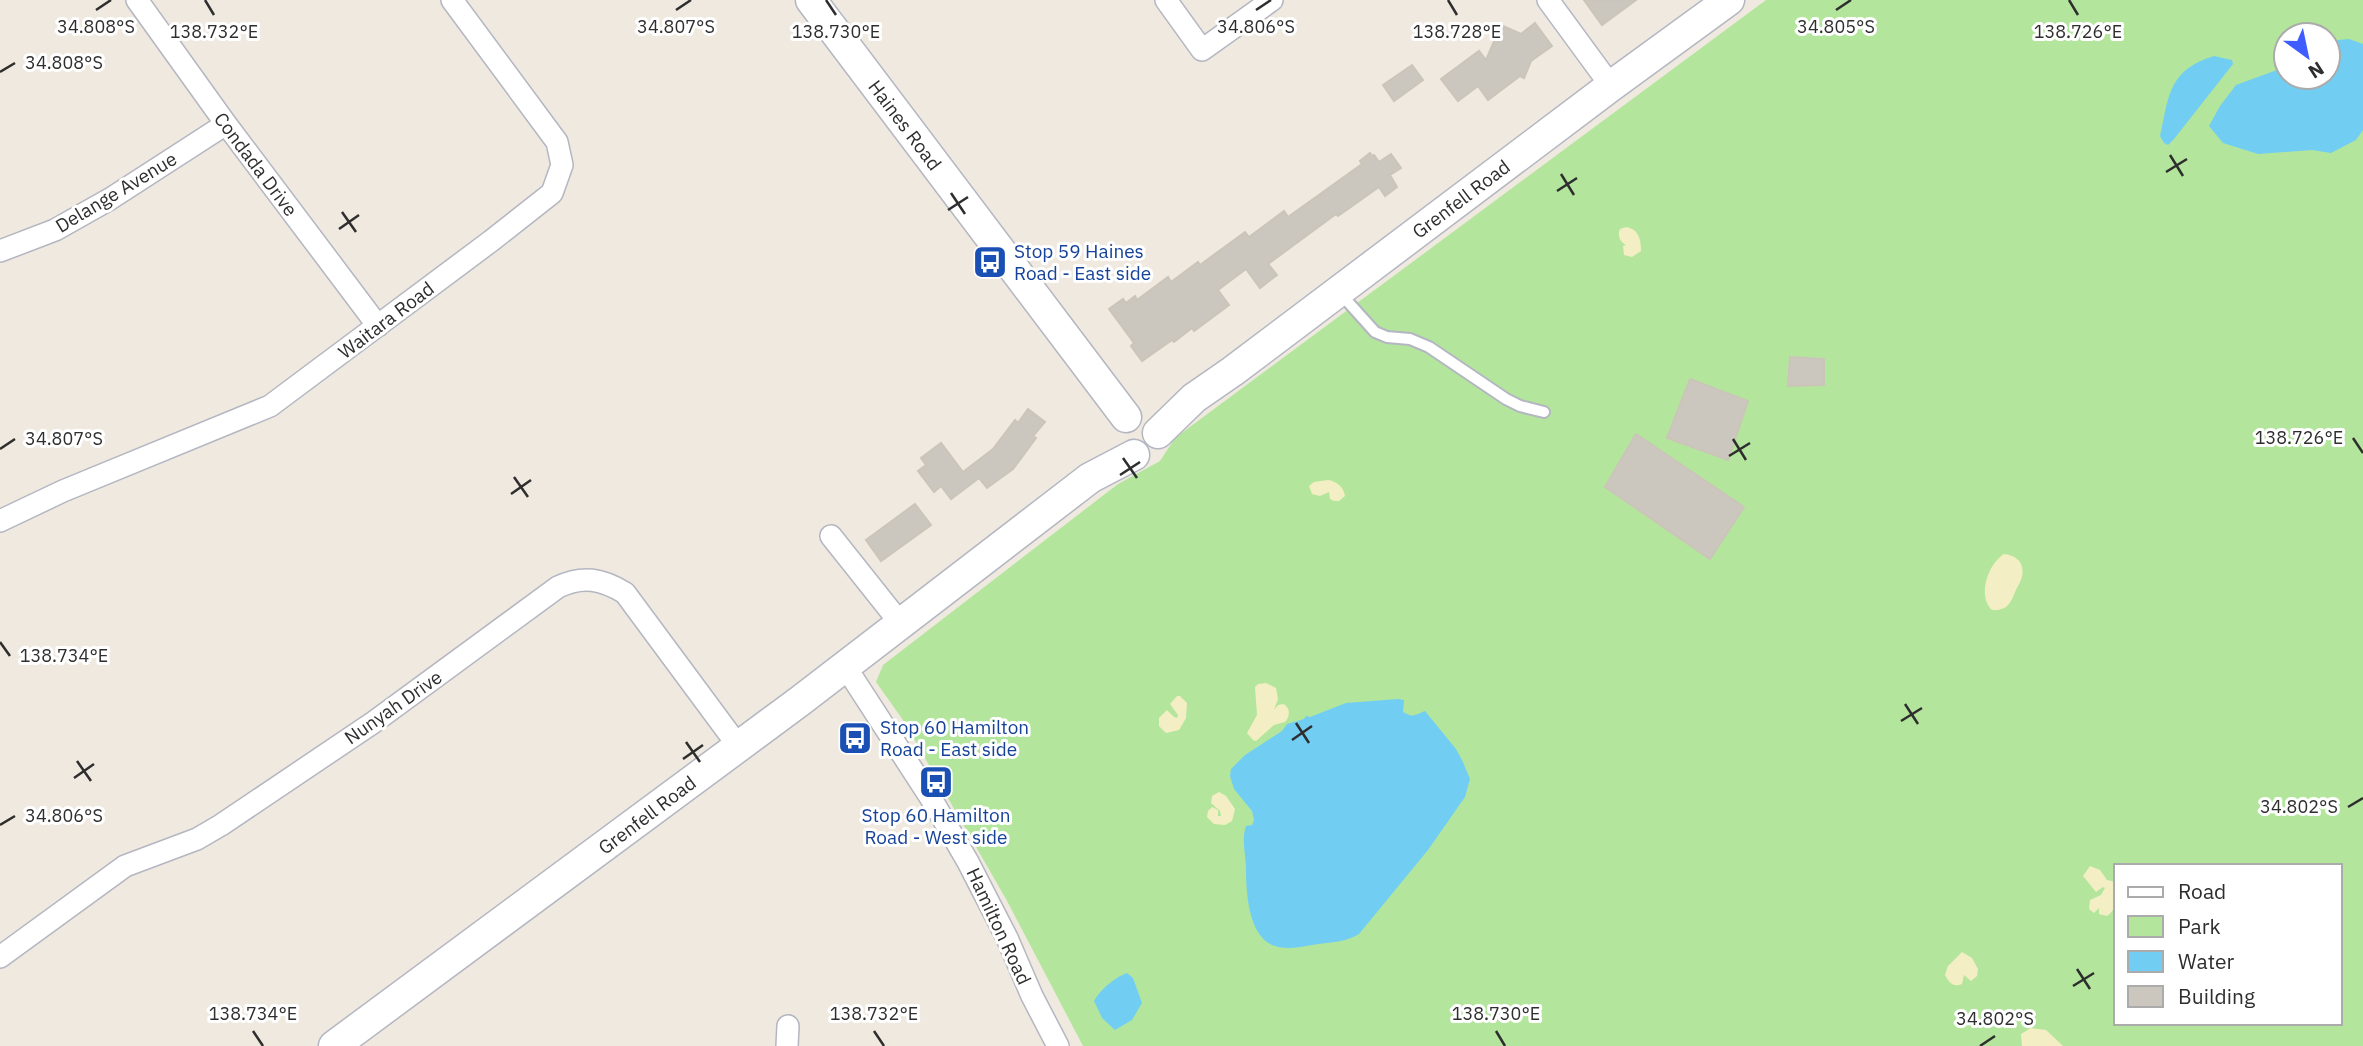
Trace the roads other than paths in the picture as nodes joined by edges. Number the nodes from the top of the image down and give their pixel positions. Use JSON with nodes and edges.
{"nodes":[{"id":1,"x":137,"y":0,"type":"edge"},
{"id":2,"x":452,"y":0,"type":"edge"},
{"id":3,"x":811,"y":0,"type":"edge"},
{"id":4,"x":1166,"y":0,"type":"edge"},
{"id":5,"x":1272,"y":0,"type":"edge"},
{"id":6,"x":1548,"y":0,"type":"edge"},
{"id":7,"x":1729,"y":0,"type":"edge"},
{"id":8,"x":1611,"y":86,"type":"junction"},
{"id":9,"x":226,"y":124,"type":"junction"},
{"id":10,"x":2,"y":247,"type":"edge"},
{"id":11,"x":1339,"y":291,"type":"junction"},
{"id":12,"x":378,"y":326,"type":"junction"},
{"id":13,"x":1544,"y":412,"type":"dead end"},
{"id":14,"x":1137,"y":433,"type":"junction"},
{"id":15,"x":0,"y":521,"type":"edge"},
{"id":16,"x":831,"y":536,"type":"dead end"},
{"id":17,"x":901,"y":624,"type":"junction"},
{"id":18,"x":845,"y":666,"type":"junction"},
{"id":19,"x":739,"y":747,"type":"junction"},
{"id":20,"x":0,"y":957,"type":"edge"},
{"id":21,"x":334,"y":1046,"type":"edge"},
{"id":22,"x":1059,"y":1046,"type":"edge"}],
"edges":[{"from":1,"to":9,"type":"street","name":"Condada Drive"},
{"from":2,"to":12,"type":"street","name":"Waitara Road"},
{"from":3,"to":14,"type":"main road","name":"Haines Road"},
{"from":4,"to":5,"type":"street"},
{"from":6,"to":8,"type":"street"},
{"from":7,"to":8,"type":"main road","name":"Grenfell Road"},
{"from":8,"to":11,"type":"main road","name":"Grenfell Road"},
{"from":9,"to":10,"type":"street","name":"Delange Avenue"},
{"from":9,"to":12,"type":"street","name":"Condada Drive"},
{"from":11,"to":13,"type":"lane"},
{"from":11,"to":14,"type":"main road","name":"Grenfell Road"},
{"from":12,"to":15,"type":"street","name":"Waitara Road"},
{"from":14,"to":17,"type":"main road","name":"Grenfell Road"},
{"from":16,"to":17,"type":"street"},
{"from":17,"to":18,"type":"main road","name":"Grenfell Road"},
{"from":18,"to":19,"type":"main road","name":"Grenfell Road"},
{"from":18,"to":22,"type":"street","name":"Hamilton Road"},
{"from":19,"to":20,"type":"street","name":"Nunyah Drive"},
{"from":19,"to":21,"type":"main road","name":"Grenfell Road"}]}
